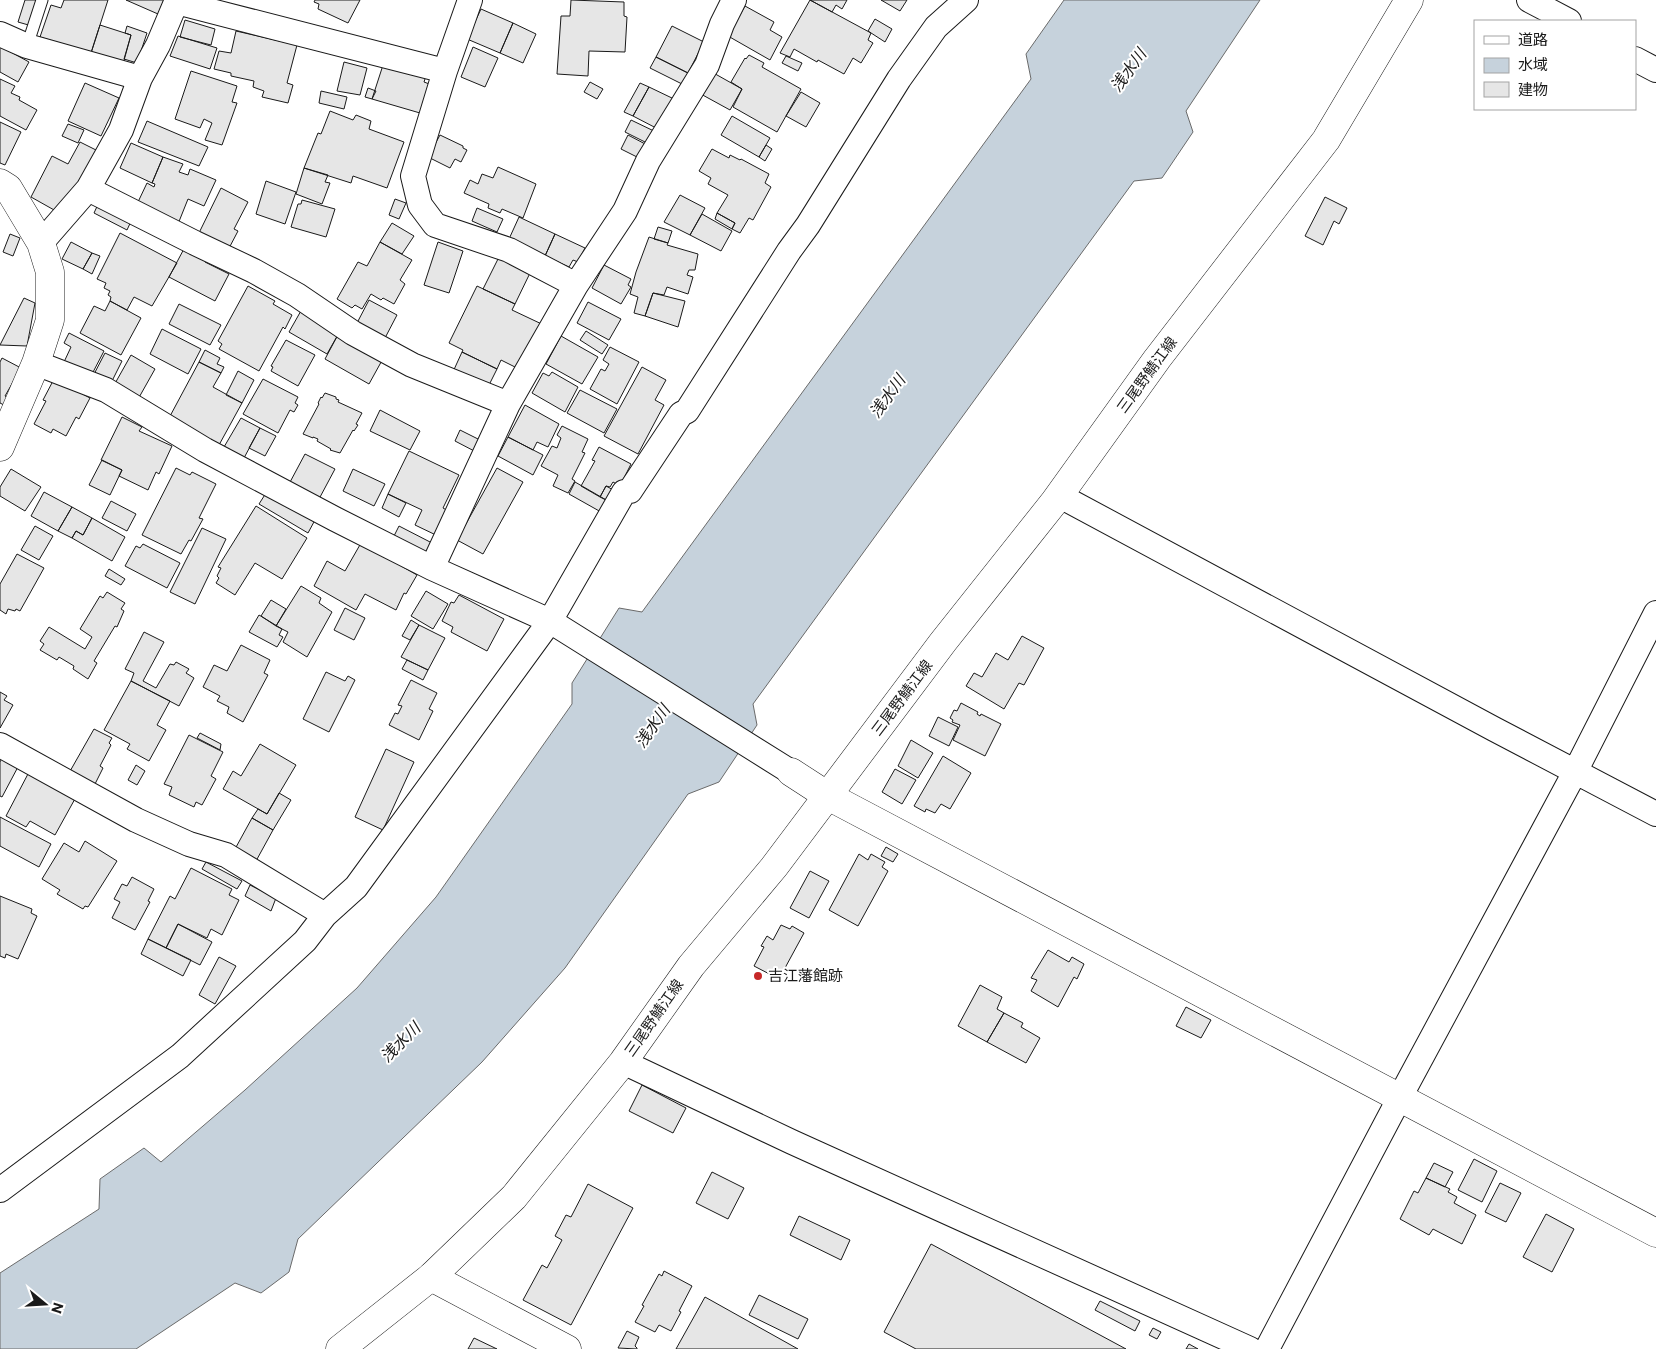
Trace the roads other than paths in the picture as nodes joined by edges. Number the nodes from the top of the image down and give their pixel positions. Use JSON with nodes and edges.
{"nodes":[{"id":1,"x":42,"y":0,"type":"edge"},
{"id":2,"x":470,"y":0,"type":"edge"},
{"id":3,"x":734,"y":0,"type":"edge"},
{"id":4,"x":966,"y":0,"type":"edge"},
{"id":5,"x":1409,"y":0,"type":"edge"},
{"id":6,"x":1529,"y":0,"type":"edge"},
{"id":7,"x":176,"y":1,"type":"edge"},
{"id":8,"x":1567,"y":20,"type":"edge"},
{"id":9,"x":0,"y":34,"type":"edge"},
{"id":10,"x":27,"y":46,"type":"junction"},
{"id":11,"x":1636,"y":60,"type":"edge"},
{"id":12,"x":445,"y":70,"type":"junction"},
{"id":13,"x":1656,"y":70,"type":"edge"},
{"id":14,"x":140,"y":78,"type":"junction"},
{"id":15,"x":0,"y":183,"type":"edge"},
{"id":16,"x":88,"y":189,"type":"junction"},
{"id":17,"x":41,"y":243,"type":"junction"},
{"id":18,"x":576,"y":285,"type":"junction"},
{"id":19,"x":36,"y":363,"type":"junction"},
{"id":20,"x":508,"y":404,"type":"junction"},
{"id":21,"x":0,"y":447,"type":"edge"},
{"id":22,"x":1056,"y":501,"type":"junction"},
{"id":23,"x":432,"y":568,"type":"junction"},
{"id":24,"x":1656,"y":613,"type":"edge"},
{"id":25,"x":550,"y":621,"type":"junction"},
{"id":26,"x":0,"y":745,"type":"edge"},
{"id":27,"x":791,"y":772,"type":"joint"},
{"id":28,"x":1575,"y":772,"type":"junction"},
{"id":29,"x":828,"y":796,"type":"junction"},
{"id":30,"x":1656,"y":814,"type":"edge"},
{"id":31,"x":325,"y":915,"type":"junction"},
{"id":32,"x":623,"y":1062,"type":"junction"},
{"id":33,"x":1399,"y":1099,"type":"junction"},
{"id":34,"x":0,"y":1190,"type":"edge"},
{"id":35,"x":1656,"y":1233,"type":"edge"},
{"id":36,"x":431,"y":1277,"type":"junction"},
{"id":37,"x":340,"y":1349,"type":"edge"},
{"id":38,"x":567,"y":1349,"type":"edge"},
{"id":39,"x":1250,"y":1349,"type":"edge"},
{"id":40,"x":1267,"y":1349,"type":"edge"}],
"edges":[{"from":1,"to":10,"type":"lane"},
{"from":2,"to":12,"type":"street"},
{"from":3,"to":18,"type":"street"},
{"from":4,"to":25,"type":"street"},
{"from":5,"to":22,"type":"main road","name":"三尾野鯖江線"},
{"from":6,"to":8,"type":"street"},
{"from":7,"to":12,"type":"street"},
{"from":7,"to":14,"type":"street"},
{"from":9,"to":10,"type":"street"},
{"from":10,"to":14,"type":"street"},
{"from":11,"to":13,"type":"street"},
{"from":12,"to":18,"type":"street"},
{"from":14,"to":16,"type":"street"},
{"from":15,"to":17,"type":"main road"},
{"from":16,"to":17,"type":"street"},
{"from":16,"to":20,"type":"street"},
{"from":17,"to":19,"type":"main road"},
{"from":18,"to":20,"type":"street"},
{"from":19,"to":21,"type":"main road"},
{"from":19,"to":23,"type":"street"},
{"from":20,"to":23,"type":"street"},
{"from":22,"to":28,"type":"street"},
{"from":22,"to":29,"type":"main road","name":"三尾野鯖江線"},
{"from":23,"to":25,"type":"street"},
{"from":24,"to":28,"type":"street"},
{"from":25,"to":27,"type":"street"},
{"from":25,"to":31,"type":"street"},
{"from":26,"to":31,"type":"street"},
{"from":27,"to":29,"type":"main road"},
{"from":28,"to":30,"type":"street"},
{"from":28,"to":33,"type":"street"},
{"from":29,"to":32,"type":"main road","name":"三尾野鯖江線"},
{"from":29,"to":33,"type":"main road"},
{"from":31,"to":34,"type":"street"},
{"from":32,"to":36,"type":"main road","name":"三尾野鯖江線"},
{"from":32,"to":39,"type":"street"},
{"from":33,"to":35,"type":"main road"},
{"from":33,"to":40,"type":"street"},
{"from":36,"to":37,"type":"main road","name":"三尾野鯖江線"},
{"from":36,"to":38,"type":"main road"}]}
